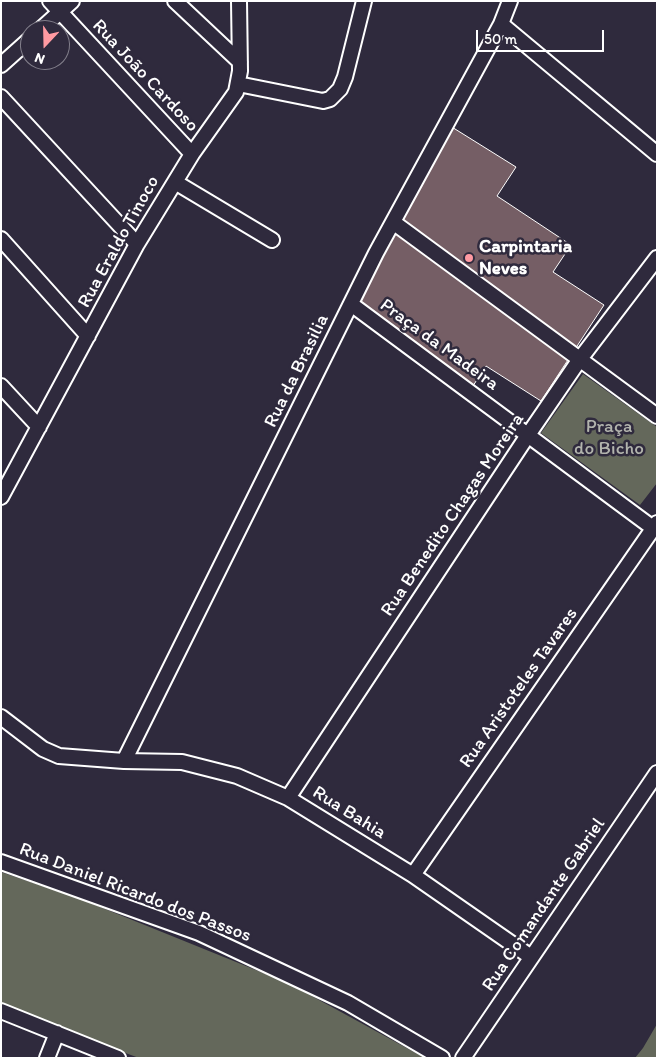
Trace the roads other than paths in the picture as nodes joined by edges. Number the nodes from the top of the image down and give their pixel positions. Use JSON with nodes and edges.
{"nodes":[{"id":1,"x":50,"y":1,"type":"edge"},
{"id":2,"x":72,"y":1,"type":"edge"},
{"id":3,"x":175,"y":1,"type":"edge"},
{"id":4,"x":239,"y":1,"type":"edge"},
{"id":5,"x":364,"y":1,"type":"edge"},
{"id":6,"x":510,"y":1,"type":"edge"},
{"id":7,"x":60,"y":12,"type":"junction"},
{"id":8,"x":51,"y":20,"type":"edge"},
{"id":9,"x":501,"y":24,"type":"junction"},
{"id":10,"x":20,"y":48,"type":"edge"},
{"id":11,"x":240,"y":62,"type":"junction"},
{"id":12,"x":1,"y":65,"type":"edge"},
{"id":13,"x":238,"y":84,"type":"junction"},
{"id":14,"x":1,"y":97,"type":"edge"},
{"id":15,"x":192,"y":154,"type":"junction"},
{"id":16,"x":657,"y":154,"type":"edge"},
{"id":17,"x":175,"y":182,"type":"junction"},
{"id":18,"x":393,"y":222,"type":"junction"},
{"id":19,"x":1,"y":239,"type":"edge"},
{"id":20,"x":272,"y":240,"type":"dead end"},
{"id":21,"x":137,"y":244,"type":"junction"},
{"id":22,"x":657,"y":258,"type":"edge"},
{"id":23,"x":351,"y":304,"type":"junction"},
{"id":24,"x":88,"y":336,"type":"junction"},
{"id":25,"x":580,"y":359,"type":"junction"},
{"id":26,"x":1,"y":386,"type":"edge"},
{"id":27,"x":657,"y":416,"type":"edge"},
{"id":28,"x":39,"y":427,"type":"junction"},
{"id":29,"x":528,"y":435,"type":"junction"},
{"id":30,"x":1,"y":497,"type":"edge"},
{"id":31,"x":655,"y":526,"type":"edge"},
{"id":32,"x":1,"y":717,"type":"edge"},
{"id":33,"x":124,"y":761,"type":"junction"},
{"id":34,"x":657,"y":773,"type":"edge"},
{"id":35,"x":288,"y":798,"type":"junction"},
{"id":36,"x":1,"y":862,"type":"edge"},
{"id":37,"x":413,"y":875,"type":"junction"},
{"id":38,"x":531,"y":957,"type":"junction"},
{"id":39,"x":1,"y":1011,"type":"edge"},
{"id":40,"x":57,"y":1033,"type":"junction"},
{"id":41,"x":47,"y":1058,"type":"edge"},
{"id":42,"x":118,"y":1058,"type":"edge"},
{"id":43,"x":442,"y":1058,"type":"edge"},
{"id":44,"x":464,"y":1058,"type":"edge"}],
"edges":[{"from":1,"to":7,"type":"street","name":"Rua João Cardoso"},
{"from":2,"to":7,"type":"street"},
{"from":3,"to":11,"type":"street"},
{"from":4,"to":11,"type":"street","name":"Rua Eraldo Tinoco"},
{"from":5,"to":13,"type":"street"},
{"from":6,"to":9,"type":"street","name":"Rua da Brasilia"},
{"from":7,"to":8,"type":"street"},
{"from":7,"to":15,"type":"street","name":"Rua João Cardoso"},
{"from":9,"to":16,"type":"street"},
{"from":9,"to":18,"type":"street","name":"Rua da Brasilia"},
{"from":10,"to":12,"type":"street"},
{"from":11,"to":13,"type":"street","name":"Rua Eraldo Tinoco"},
{"from":13,"to":15,"type":"street","name":"Rua Eraldo Tinoco"},
{"from":14,"to":21,"type":"street"},
{"from":15,"to":17,"type":"street","name":"Rua Eraldo Tinoco"},
{"from":17,"to":20,"type":"street"},
{"from":17,"to":21,"type":"street","name":"Rua Eraldo Tinoco"},
{"from":18,"to":23,"type":"street","name":"Rua da Brasilia"},
{"from":18,"to":25,"type":"street"},
{"from":19,"to":24,"type":"street"},
{"from":21,"to":24,"type":"street","name":"Rua Eraldo Tinoco"},
{"from":22,"to":25,"type":"street","name":"Rua Benedito Chagas Moreira"},
{"from":23,"to":29,"type":"street","name":"Praça da Madeira"},
{"from":23,"to":33,"type":"street","name":"Rua da Brasilia"},
{"from":24,"to":28,"type":"street","name":"Rua Eraldo Tinoco"},
{"from":25,"to":27,"type":"street"},
{"from":25,"to":29,"type":"street","name":"Rua Benedito Chagas Moreira"},
{"from":26,"to":28,"type":"street"},
{"from":28,"to":30,"type":"street","name":"Rua Eraldo Tinoco"},
{"from":29,"to":31,"type":"street","name":"Praça da Madeira"},
{"from":29,"to":35,"type":"street","name":"Rua Benedito Chagas Moreira"},
{"from":31,"to":37,"type":"street","name":"Rua Aristoteles Tavares"},
{"from":32,"to":33,"type":"street","name":"Rua Bahia"},
{"from":33,"to":35,"type":"street","name":"Rua Bahia"},
{"from":34,"to":38,"type":"street","name":"Rua Comandante Gabriel"},
{"from":35,"to":37,"type":"street","name":"Rua Bahia"},
{"from":36,"to":43,"type":"street","name":"Rua Daniel Ricardo dos Passos"},
{"from":37,"to":38,"type":"street","name":"Rua Bahia"},
{"from":38,"to":44,"type":"street","name":"Rua Comandante Gabriel"},
{"from":39,"to":40,"type":"street"},
{"from":40,"to":41,"type":"street"},
{"from":40,"to":42,"type":"street"}]}
